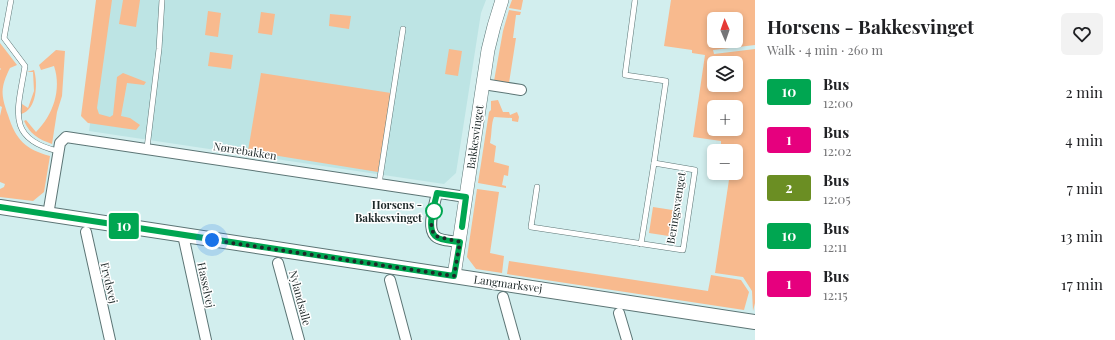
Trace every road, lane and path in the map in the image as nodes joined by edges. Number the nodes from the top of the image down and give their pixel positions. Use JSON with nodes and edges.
{"nodes":[{"id":1,"x":11,"y":0,"type":"edge"},
{"id":2,"x":162,"y":0,"type":"edge"},
{"id":3,"x":502,"y":0,"type":"edge"},
{"id":4,"x":636,"y":0,"type":"edge"},
{"id":5,"x":403,"y":29,"type":"dead end"},
{"id":6,"x":483,"y":84,"type":"junction"},
{"id":7,"x":520,"y":90,"type":"dead end"},
{"id":8,"x":146,"y":148,"type":"junction"},
{"id":9,"x":58,"y":151,"type":"junction"},
{"id":10,"x":654,"y":163,"type":"junction"},
{"id":11,"x":379,"y":184,"type":"junction"},
{"id":12,"x":537,"y":187,"type":"dead end"},
{"id":13,"x":437,"y":193,"type":"junction"},
{"id":14,"x":466,"y":197,"type":"junction"},
{"id":15,"x":0,"y":207,"type":"edge"},
{"id":16,"x":48,"y":215,"type":"junction"},
{"id":17,"x":86,"y":232,"type":"dead end"},
{"id":18,"x":183,"y":235,"type":"junction"},
{"id":19,"x":460,"y":242,"type":"junction"},
{"id":20,"x":641,"y":244,"type":"junction"},
{"id":21,"x":278,"y":263,"type":"dead end"},
{"id":22,"x":454,"y":276,"type":"junction"},
{"id":23,"x":390,"y":280,"type":"dead end"},
{"id":24,"x":503,"y":297,"type":"dead end"},
{"id":25,"x":619,"y":314,"type":"dead end"},
{"id":26,"x":755,"y":322,"type":"edge"},
{"id":27,"x":110,"y":340,"type":"edge"},
{"id":28,"x":206,"y":340,"type":"edge"},
{"id":29,"x":299,"y":340,"type":"edge"},
{"id":30,"x":406,"y":340,"type":"edge"},
{"id":31,"x":515,"y":340,"type":"edge"},
{"id":32,"x":626,"y":340,"type":"edge"}],
"edges":[{"from":1,"to":9,"type":"lane"},
{"from":2,"to":8,"type":"lane"},
{"from":3,"to":6,"type":"street","name":"Bakkesvinget"},
{"from":4,"to":10,"type":"lane"},
{"from":5,"to":11,"type":"lane"},
{"from":6,"to":7,"type":"street"},
{"from":6,"to":14,"type":"street","name":"Bakkesvinget"},
{"from":8,"to":9,"type":"street","name":"Nørrebakken"},
{"from":8,"to":11,"type":"street","name":"Nørrebakken"},
{"from":9,"to":16,"type":"street","name":"Nørrebakken"},
{"from":10,"to":20,"type":"lane"},
{"from":10,"to":20,"type":"lane","name":"Beringsvænget"},
{"from":11,"to":13,"type":"street","name":"Nørrebakken"},
{"from":12,"to":20,"type":"lane","name":"Beringsvænget"},
{"from":13,"to":14,"type":"street","name":"Nørrebakken"},
{"from":13,"to":19,"type":"street"},
{"from":14,"to":19,"type":"street","name":"Bakkesvinget"},
{"from":15,"to":16,"type":"main road","name":"Langmarksvej"},
{"from":16,"to":18,"type":"main road","name":"Langmarksvej"},
{"from":17,"to":27,"type":"street","name":"Frydsvej"},
{"from":18,"to":22,"type":"main road","name":"Langmarksvej"},
{"from":18,"to":28,"type":"street","name":"Hasselvej"},
{"from":19,"to":22,"type":"street","name":"Bakkesvinget"},
{"from":21,"to":29,"type":"street","name":"Nylandsalle"},
{"from":22,"to":26,"type":"main road","name":"Langmarksvej"},
{"from":23,"to":30,"type":"street"},
{"from":24,"to":31,"type":"street"},
{"from":25,"to":32,"type":"street"}]}
